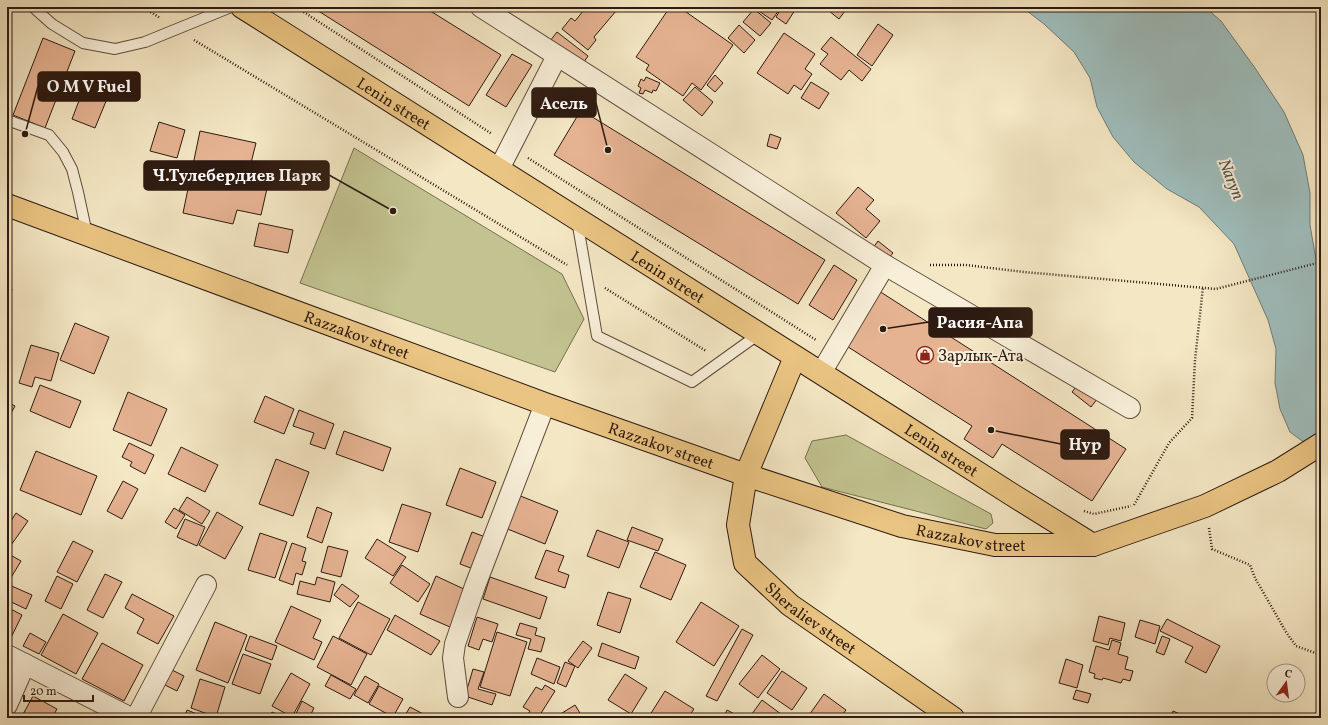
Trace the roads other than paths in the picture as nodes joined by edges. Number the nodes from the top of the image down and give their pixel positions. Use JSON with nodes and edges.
{"nodes":[{"id":1,"x":33,"y":7,"type":"edge"},
{"id":2,"x":231,"y":7,"type":"edge"},
{"id":3,"x":242,"y":7,"type":"edge"},
{"id":4,"x":481,"y":7,"type":"edge"},
{"id":5,"x":556,"y":56,"type":"junction"},
{"id":6,"x":7,"y":120,"type":"edge"},
{"id":7,"x":499,"y":169,"type":"junction"},
{"id":8,"x":7,"y":205,"type":"edge"},
{"id":9,"x":576,"y":218,"type":"junction"},
{"id":10,"x":87,"y":234,"type":"junction"},
{"id":11,"x":885,"y":265,"type":"junction"},
{"id":12,"x":759,"y":334,"type":"junction"},
{"id":13,"x":795,"y":356,"type":"junction"},
{"id":14,"x":821,"y":373,"type":"junction"},
{"id":15,"x":545,"y":404,"type":"junction"},
{"id":16,"x":1130,"y":408,"type":"dead end"},
{"id":17,"x":1321,"y":444,"type":"edge"},
{"id":18,"x":746,"y":475,"type":"junction"},
{"id":19,"x":1094,"y":545,"type":"junction"},
{"id":20,"x":206,"y":585,"type":"dead end"},
{"id":21,"x":7,"y":655,"type":"edge"},
{"id":22,"x":25,"y":664,"type":"junction"},
{"id":23,"x":458,"y":697,"type":"dead end"},
{"id":24,"x":7,"y":705,"type":"edge"},
{"id":25,"x":131,"y":718,"type":"edge"},
{"id":26,"x":136,"y":718,"type":"edge"},
{"id":27,"x":953,"y":718,"type":"edge"}],
"edges":[{"from":1,"to":2,"type":"lane"},
{"from":3,"to":7,"type":"main road","name":"Lenin street"},
{"from":4,"to":5,"type":"street"},
{"from":5,"to":7,"type":"street"},
{"from":5,"to":11,"type":"street"},
{"from":6,"to":10,"type":"lane"},
{"from":7,"to":9,"type":"main road","name":"Lenin street"},
{"from":8,"to":10,"type":"main road","name":"Razzakov street"},
{"from":9,"to":12,"type":"main road","name":"Lenin street"},
{"from":9,"to":12,"type":"lane"},
{"from":10,"to":15,"type":"main road","name":"Razzakov street"},
{"from":11,"to":14,"type":"street"},
{"from":11,"to":16,"type":"street"},
{"from":12,"to":13,"type":"main road","name":"Lenin street"},
{"from":13,"to":14,"type":"main road","name":"Lenin street"},
{"from":13,"to":18,"type":"main road","name":"Sheraliev street"},
{"from":14,"to":19,"type":"main road","name":"Lenin street"},
{"from":15,"to":18,"type":"main road","name":"Razzakov street"},
{"from":15,"to":23,"type":"street"},
{"from":17,"to":19,"type":"main road","name":"Razzakov street"},
{"from":18,"to":19,"type":"main road","name":"Razzakov street"},
{"from":18,"to":27,"type":"main road","name":"Sheraliev street"},
{"from":20,"to":26,"type":"street"},
{"from":21,"to":22,"type":"street"},
{"from":22,"to":24,"type":"street"},
{"from":22,"to":25,"type":"street"}]}
